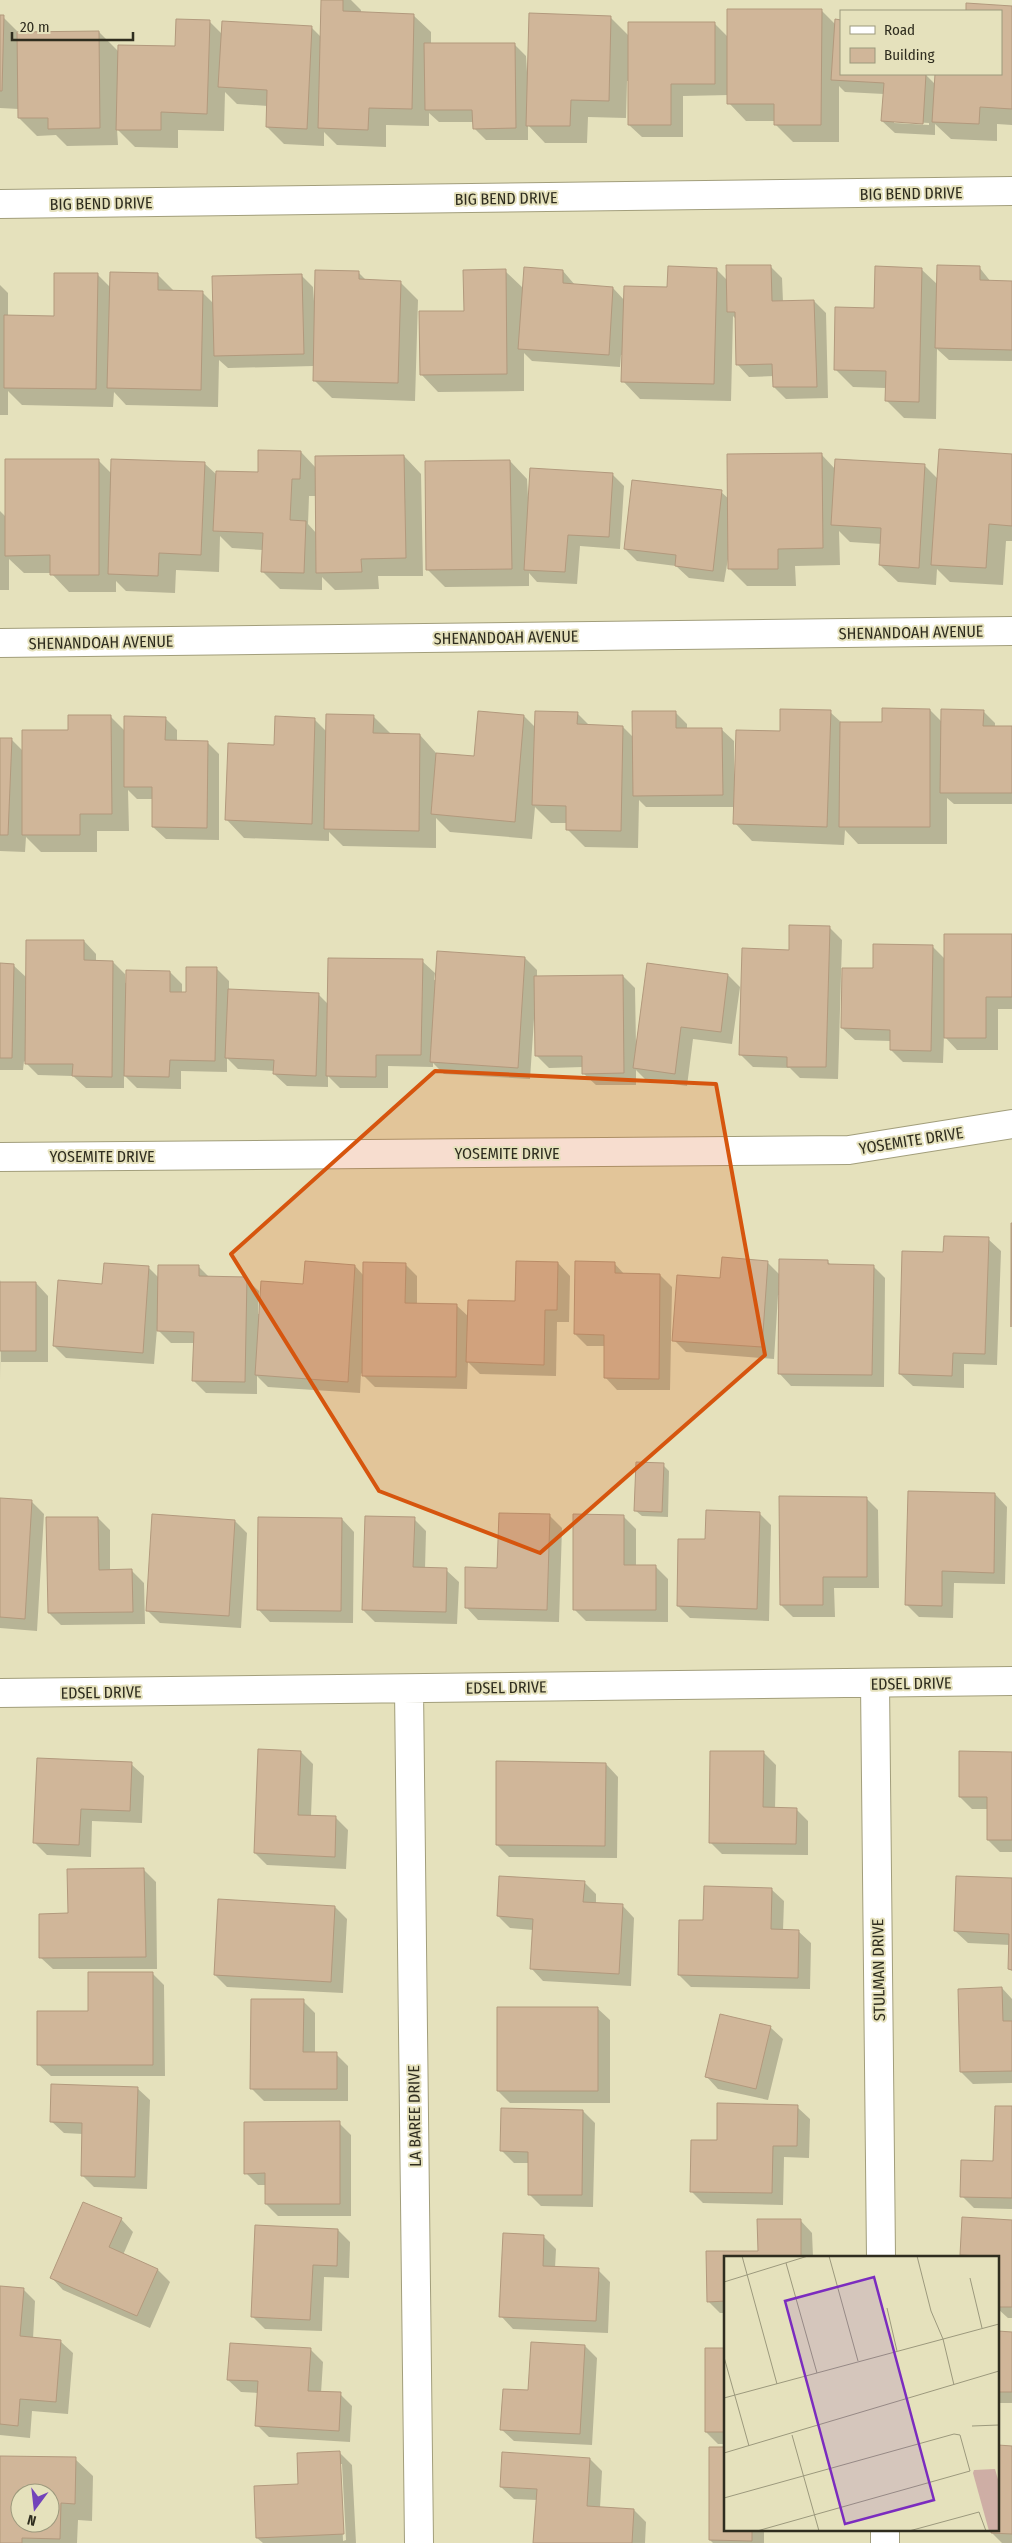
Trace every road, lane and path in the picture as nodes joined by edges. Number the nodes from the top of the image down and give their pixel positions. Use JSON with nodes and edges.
{"nodes":[{"id":1,"x":1012,"y":191,"type":"edge"},
{"id":2,"x":0,"y":204,"type":"edge"},
{"id":3,"x":1012,"y":631,"type":"edge"},
{"id":4,"x":0,"y":643,"type":"edge"},
{"id":5,"x":1012,"y":1124,"type":"edge"},
{"id":6,"x":0,"y":1157,"type":"edge"},
{"id":7,"x":1012,"y":1681,"type":"edge"},
{"id":8,"x":874,"y":1683,"type":"junction"},
{"id":9,"x":408,"y":1689,"type":"junction"},
{"id":10,"x":0,"y":1693,"type":"edge"},
{"id":11,"x":881,"y":2256,"type":"edge"},
{"id":12,"x":885,"y":2530,"type":"edge"},
{"id":13,"x":419,"y":2543,"type":"edge"},
{"id":14,"x":885,"y":2543,"type":"edge"}],
"edges":[{"from":1,"to":2,"type":"street","name":"BIG BEND DRIVE"},
{"from":3,"to":4,"type":"street","name":"SHENANDOAH AVENUE"},
{"from":5,"to":6,"type":"street","name":"YOSEMITE DRIVE"},
{"from":7,"to":8,"type":"street","name":"EDSEL DRIVE"},
{"from":8,"to":9,"type":"street","name":"EDSEL DRIVE"},
{"from":8,"to":11,"type":"street","name":"STULMAN DRIVE"},
{"from":9,"to":10,"type":"street","name":"EDSEL DRIVE"},
{"from":9,"to":13,"type":"street","name":"LA BAREE DRIVE"},
{"from":12,"to":14,"type":"street"}]}
